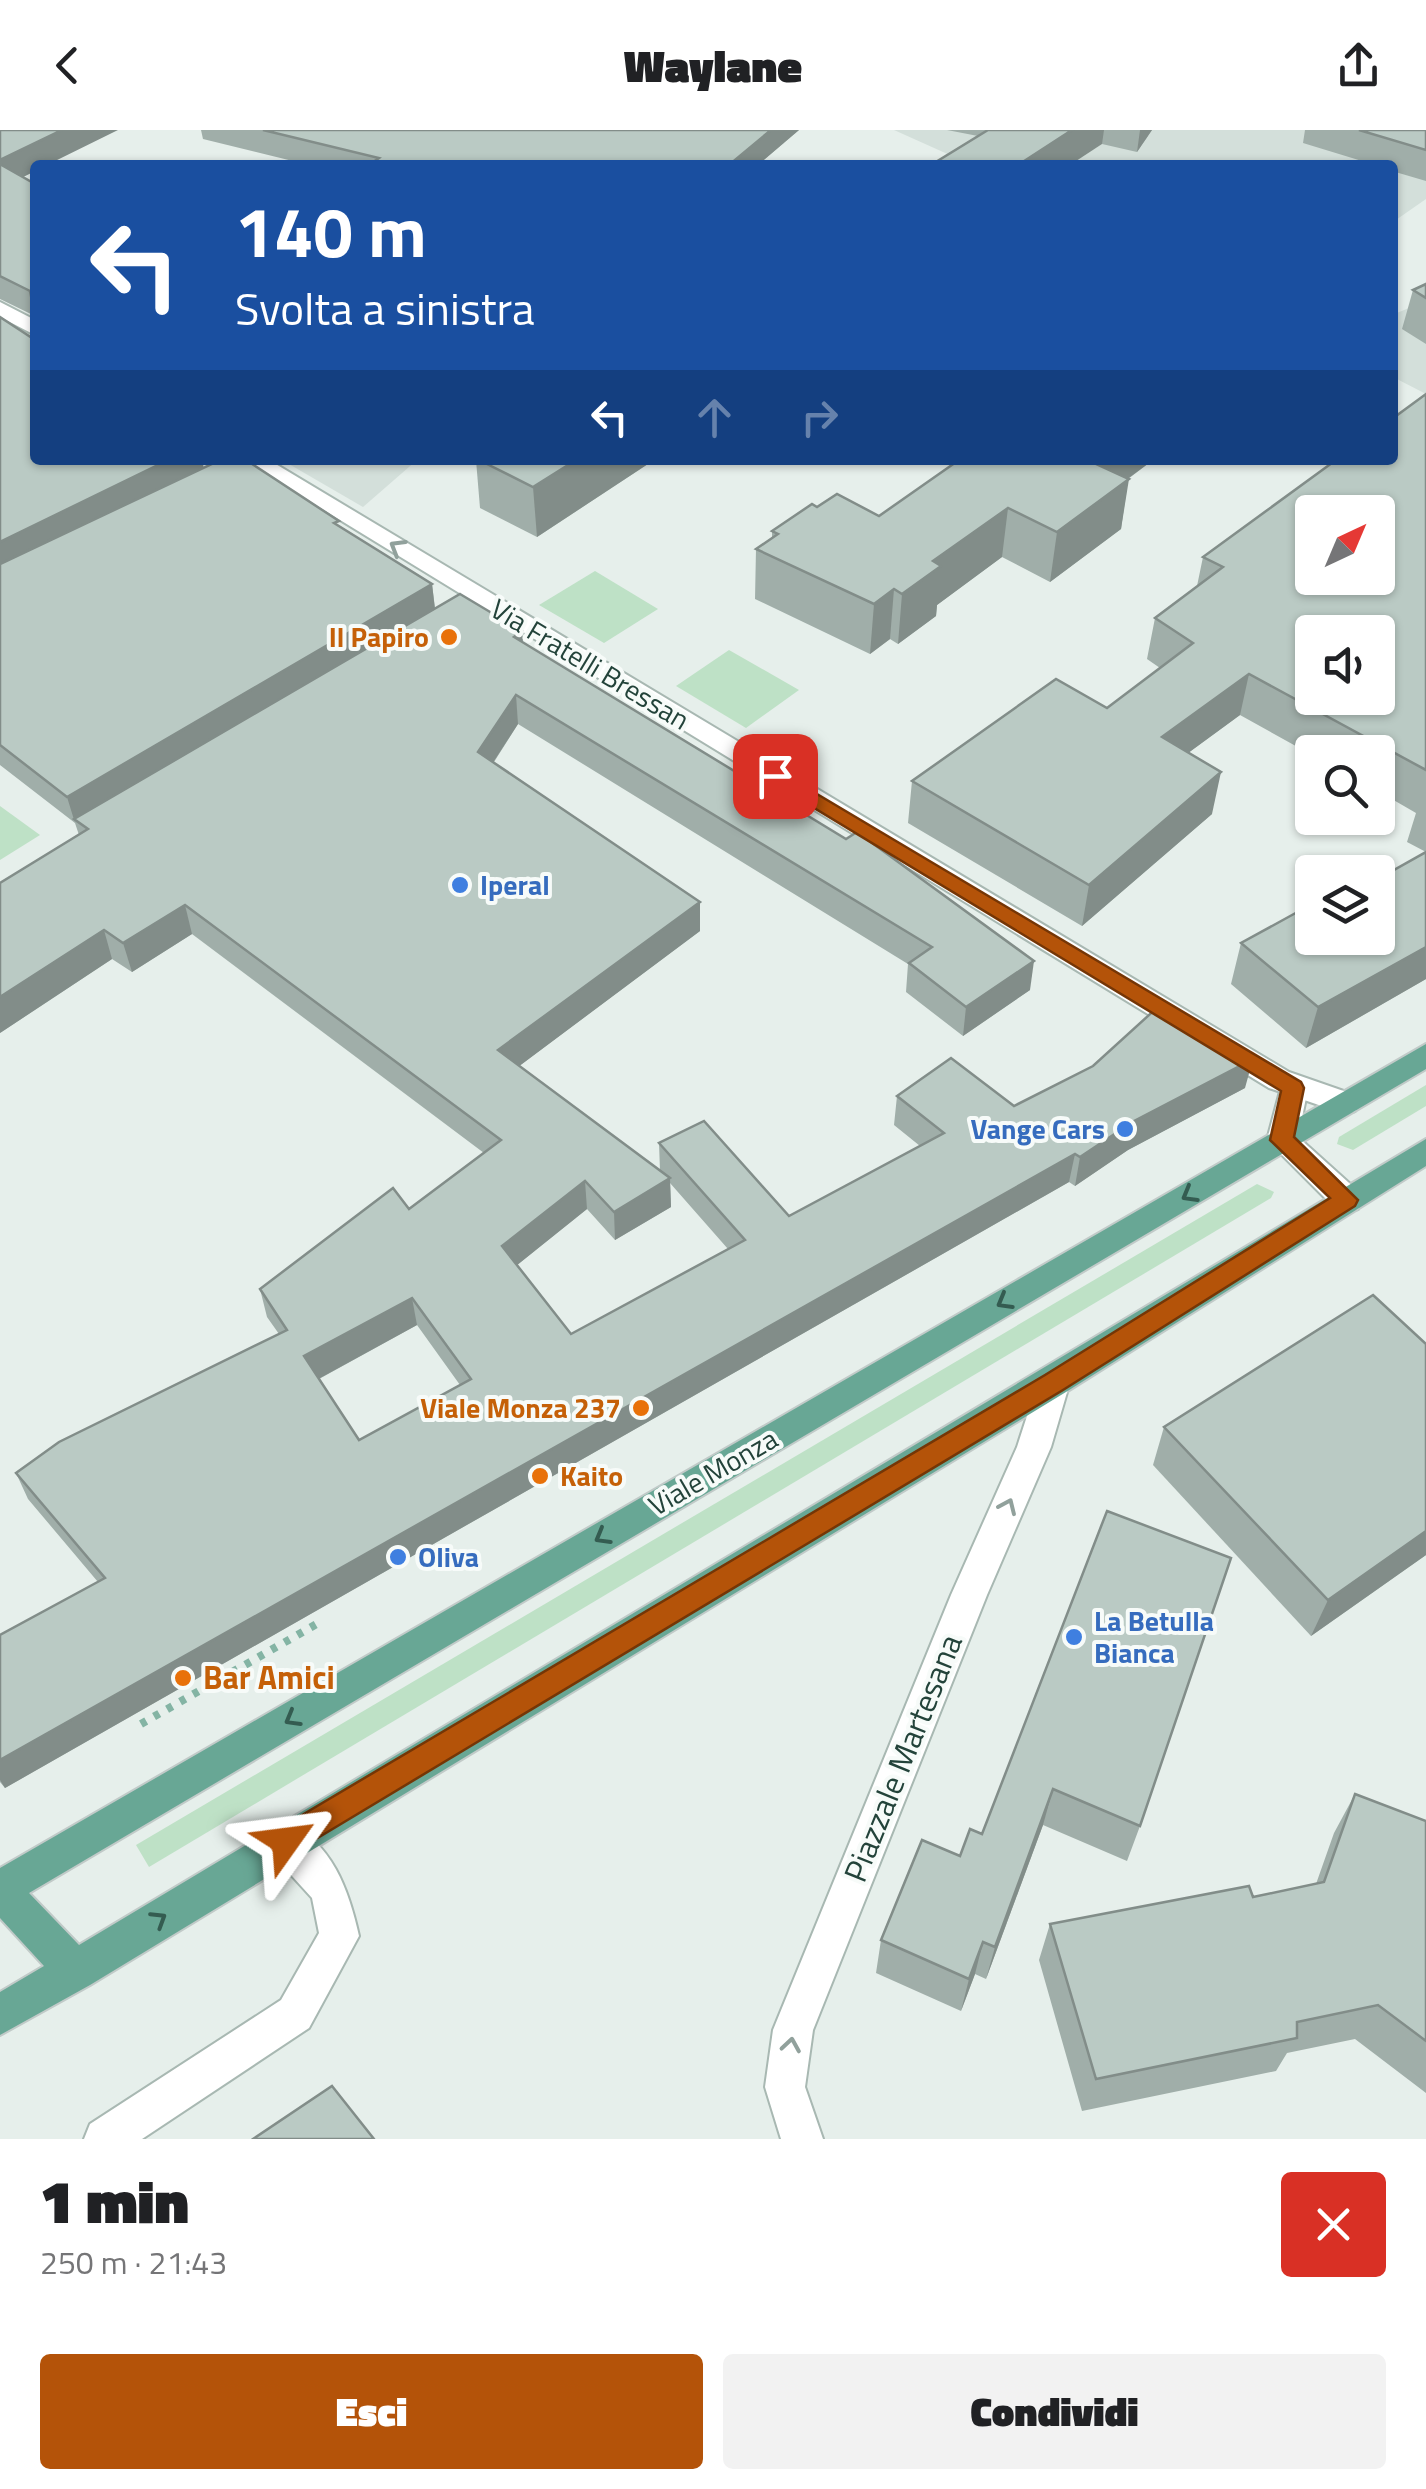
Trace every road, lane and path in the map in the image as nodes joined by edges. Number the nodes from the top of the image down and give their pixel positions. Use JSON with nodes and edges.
{"nodes":[{"id":1,"x":0,"y":308,"type":"edge"},
{"id":2,"x":30,"y":326,"type":"edge"},
{"id":3,"x":249,"y":465,"type":"edge"},
{"id":4,"x":480,"y":598,"type":"junction"},
{"id":5,"x":452,"y":614,"type":"edge"},
{"id":6,"x":1426,"y":1055,"type":"edge"},
{"id":7,"x":1293,"y":1088,"type":"junction"},
{"id":8,"x":1345,"y":1103,"type":"junction"},
{"id":9,"x":1282,"y":1140,"type":"junction"},
{"id":10,"x":1426,"y":1151,"type":"edge"},
{"id":11,"x":1347,"y":1200,"type":"junction"},
{"id":12,"x":1054,"y":1382,"type":"junction"},
{"id":13,"x":322,"y":1622,"type":"dead end"},
{"id":14,"x":141,"y":1724,"type":"dead end"},
{"id":15,"x":286,"y":1841,"type":"junction"},
{"id":16,"x":0,"y":1890,"type":"edge"},
{"id":17,"x":76,"y":1971,"type":"junction"},
{"id":18,"x":0,"y":2016,"type":"edge"},
{"id":19,"x":105,"y":2139,"type":"edge"},
{"id":20,"x":802,"y":2139,"type":"edge"}],
"edges":[{"from":1,"to":2,"type":"street"},
{"from":4,"to":3,"type":"street","name":"Via Fratelli Bressan","one_way":true},
{"from":4,"to":5,"type":"street"},
{"from":4,"to":7,"type":"street","name":"Via Fratelli Bressan"},
{"from":6,"to":8,"type":"main road","name":"Viale Monza"},
{"from":7,"to":8,"type":"street","name":"Via Fratelli Bressan"},
{"from":7,"to":9,"type":"street"},
{"from":8,"to":9,"type":"main road","name":"Viale Monza"},
{"from":9,"to":11,"type":"street"},
{"from":9,"to":16,"type":"main road","name":"Viale Monza","one_way":true},
{"from":10,"to":11,"type":"main road"},
{"from":11,"to":12,"type":"main road"},
{"from":12,"to":15,"type":"main road"},
{"from":20,"to":12,"type":"street","name":"Piazzale Martesana","one_way":true},
{"from":13,"to":14,"type":"path"},
{"from":17,"to":15,"type":"main road","one_way":true},
{"from":15,"to":19,"type":"street"},
{"from":16,"to":17,"type":"main road","name":"Viale Monza"},
{"from":17,"to":18,"type":"main road"}]}
